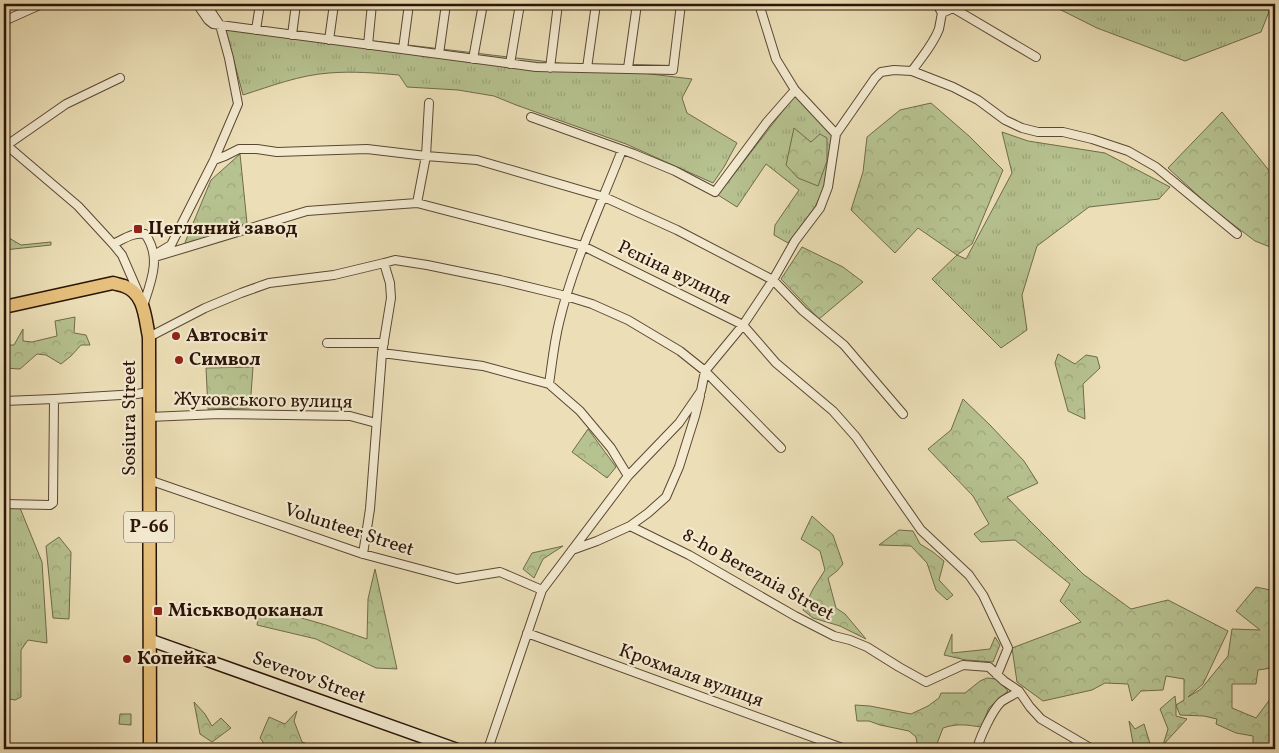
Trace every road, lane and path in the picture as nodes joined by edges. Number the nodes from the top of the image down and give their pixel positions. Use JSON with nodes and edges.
{"nodes":[{"id":1,"x":42,"y":4,"type":"edge"},
{"id":2,"x":197,"y":4,"type":"edge"},
{"id":3,"x":206,"y":4,"type":"edge"},
{"id":4,"x":260,"y":4,"type":"edge"},
{"id":5,"x":296,"y":4,"type":"edge"},
{"id":6,"x":334,"y":4,"type":"edge"},
{"id":7,"x":372,"y":4,"type":"edge"},
{"id":8,"x":408,"y":4,"type":"edge"},
{"id":9,"x":446,"y":4,"type":"edge"},
{"id":10,"x":483,"y":4,"type":"edge"},
{"id":11,"x":520,"y":4,"type":"edge"},
{"id":12,"x":558,"y":4,"type":"edge"},
{"id":13,"x":596,"y":4,"type":"edge"},
{"id":14,"x":637,"y":4,"type":"edge"},
{"id":15,"x":681,"y":4,"type":"edge"},
{"id":16,"x":759,"y":4,"type":"edge"},
{"id":17,"x":937,"y":4,"type":"edge"},
{"id":18,"x":942,"y":13,"type":"junction"},
{"id":19,"x":4,"y":21,"type":"edge"},
{"id":20,"x":220,"y":25,"type":"junction"},
{"id":21,"x":256,"y":30,"type":"junction"},
{"id":22,"x":292,"y":35,"type":"junction"},
{"id":23,"x":329,"y":40,"type":"junction"},
{"id":24,"x":368,"y":45,"type":"junction"},
{"id":25,"x":402,"y":49,"type":"junction"},
{"id":26,"x":439,"y":54,"type":"junction"},
{"id":27,"x":1036,"y":57,"type":"dead end"},
{"id":28,"x":473,"y":59,"type":"junction"},
{"id":29,"x":510,"y":64,"type":"junction"},
{"id":30,"x":550,"y":68,"type":"junction"},
{"id":31,"x":587,"y":68,"type":"junction"},
{"id":32,"x":628,"y":68,"type":"junction"},
{"id":33,"x":912,"y":71,"type":"junction"},
{"id":34,"x":120,"y":78,"type":"dead end"},
{"id":35,"x":794,"y":90,"type":"junction"},
{"id":36,"x":429,"y":103,"type":"dead end"},
{"id":37,"x":531,"y":117,"type":"dead end"},
{"id":38,"x":836,"y":134,"type":"junction"},
{"id":39,"x":5,"y":144,"type":"edge"},
{"id":40,"x":622,"y":150,"type":"junction"},
{"id":41,"x":426,"y":156,"type":"junction"},
{"id":42,"x":214,"y":160,"type":"junction"},
{"id":43,"x":604,"y":197,"type":"junction"},
{"id":44,"x":417,"y":203,"type":"junction"},
{"id":45,"x":1237,"y":234,"type":"dead end"},
{"id":46,"x":113,"y":244,"type":"junction"},
{"id":47,"x":583,"y":246,"type":"junction"},
{"id":48,"x":155,"y":256,"type":"junction"},
{"id":49,"x":384,"y":263,"type":"junction"},
{"id":50,"x":773,"y":280,"type":"junction"},
{"id":51,"x":566,"y":296,"type":"junction"},
{"id":52,"x":143,"y":306,"type":"junction"},
{"id":53,"x":4,"y":307,"type":"edge"},
{"id":54,"x":743,"y":326,"type":"junction"},
{"id":55,"x":149,"y":337,"type":"junction"},
{"id":56,"x":327,"y":343,"type":"dead end"},
{"id":57,"x":384,"y":343,"type":"junction"},
{"id":58,"x":382,"y":353,"type":"junction"},
{"id":59,"x":705,"y":371,"type":"junction"},
{"id":60,"x":549,"y":384,"type":"junction"},
{"id":61,"x":148,"y":392,"type":"junction"},
{"id":62,"x":701,"y":392,"type":"junction"},
{"id":63,"x":54,"y":399,"type":"junction"},
{"id":64,"x":4,"y":401,"type":"edge"},
{"id":65,"x":904,"y":414,"type":"dead end"},
{"id":66,"x":149,"y":417,"type":"junction"},
{"id":67,"x":376,"y":423,"type":"junction"},
{"id":68,"x":781,"y":448,"type":"dead end"},
{"id":69,"x":628,"y":476,"type":"junction"},
{"id":70,"x":149,"y":480,"type":"junction"},
{"id":71,"x":4,"y":504,"type":"edge"},
{"id":72,"x":630,"y":526,"type":"junction"},
{"id":73,"x":572,"y":550,"type":"junction"},
{"id":74,"x":363,"y":554,"type":"junction"},
{"id":75,"x":542,"y":590,"type":"junction"},
{"id":76,"x":527,"y":633,"type":"junction"},
{"id":77,"x":150,"y":640,"type":"junction"},
{"id":78,"x":997,"y":675,"type":"junction"},
{"id":79,"x":1019,"y":691,"type":"junction"},
{"id":80,"x":150,"y":749,"type":"edge"},
{"id":81,"x":456,"y":749,"type":"edge"},
{"id":82,"x":488,"y":749,"type":"edge"},
{"id":83,"x":845,"y":749,"type":"edge"},
{"id":84,"x":976,"y":749,"type":"edge"},
{"id":85,"x":1092,"y":749,"type":"edge"}],
"edges":[{"from":1,"to":19,"type":"street"},
{"from":2,"to":20,"type":"street"},
{"from":3,"to":20,"type":"street"},
{"from":4,"to":21,"type":"street"},
{"from":5,"to":22,"type":"street"},
{"from":6,"to":23,"type":"street"},
{"from":7,"to":24,"type":"street"},
{"from":8,"to":25,"type":"street"},
{"from":9,"to":26,"type":"street"},
{"from":10,"to":28,"type":"street"},
{"from":11,"to":29,"type":"street"},
{"from":12,"to":30,"type":"street"},
{"from":13,"to":31,"type":"street"},
{"from":14,"to":32,"type":"street"},
{"from":15,"to":32,"type":"street"},
{"from":16,"to":35,"type":"street"},
{"from":17,"to":18,"type":"street"},
{"from":18,"to":27,"type":"street"},
{"from":18,"to":33,"type":"street"},
{"from":20,"to":21,"type":"street"},
{"from":20,"to":42,"type":"street"},
{"from":21,"to":22,"type":"street"},
{"from":22,"to":23,"type":"street"},
{"from":23,"to":24,"type":"street"},
{"from":24,"to":25,"type":"street"},
{"from":25,"to":26,"type":"street"},
{"from":26,"to":28,"type":"street"},
{"from":28,"to":29,"type":"street"},
{"from":29,"to":30,"type":"street"},
{"from":30,"to":31,"type":"street"},
{"from":31,"to":32,"type":"street"},
{"from":33,"to":38,"type":"street"},
{"from":33,"to":45,"type":"street"},
{"from":34,"to":39,"type":"street"},
{"from":35,"to":38,"type":"street"},
{"from":35,"to":40,"type":"street"},
{"from":36,"to":41,"type":"street"},
{"from":37,"to":40,"type":"street"},
{"from":38,"to":50,"type":"street"},
{"from":39,"to":46,"type":"street","name":"Sosiura Street"},
{"from":40,"to":43,"type":"street"},
{"from":41,"to":42,"type":"street","name":"Рєпіна вулиця"},
{"from":41,"to":43,"type":"street","name":"Рєпіна вулиця"},
{"from":41,"to":44,"type":"street"},
{"from":42,"to":48,"type":"street"},
{"from":43,"to":47,"type":"street"},
{"from":43,"to":50,"type":"street","name":"Рєпіна вулиця"},
{"from":44,"to":47,"type":"street","name":"Рєпіна вулиця"},
{"from":44,"to":48,"type":"street","name":"Рєпіна вулиця"},
{"from":46,"to":48,"type":"street"},
{"from":46,"to":52,"type":"street","name":"Sosiura Street"},
{"from":47,"to":51,"type":"street"},
{"from":47,"to":54,"type":"street","name":"Рєпіна вулиця"},
{"from":48,"to":52,"type":"street"},
{"from":49,"to":51,"type":"street"},
{"from":49,"to":55,"type":"street"},
{"from":49,"to":57,"type":"street"},
{"from":50,"to":54,"type":"street"},
{"from":50,"to":65,"type":"street","name":"Рєпіна вулиця"},
{"from":51,"to":59,"type":"street"},
{"from":51,"to":60,"type":"street"},
{"from":52,"to":53,"type":"main road","number":"Р-66"},
{"from":52,"to":55,"type":"main road","name":"Sosiura Street","number":"Р-66"},
{"from":54,"to":59,"type":"street"},
{"from":54,"to":78,"type":"street","name":"Рєпіна вулиця"},
{"from":55,"to":61,"type":"main road","name":"Sosiura Street","number":"Р-66"},
{"from":56,"to":57,"type":"street"},
{"from":57,"to":58,"type":"street"},
{"from":58,"to":60,"type":"street"},
{"from":58,"to":67,"type":"street"},
{"from":59,"to":62,"type":"street"},
{"from":59,"to":68,"type":"street"},
{"from":60,"to":69,"type":"street"},
{"from":61,"to":63,"type":"street"},
{"from":61,"to":66,"type":"main road","name":"Sosiura Street","number":"Р-66"},
{"from":62,"to":69,"type":"street"},
{"from":62,"to":72,"type":"street"},
{"from":63,"to":64,"type":"street"},
{"from":63,"to":71,"type":"street"},
{"from":66,"to":67,"type":"street","name":"Жуковського вулиця"},
{"from":66,"to":70,"type":"main road","name":"Sosiura Street","number":"Р-66"},
{"from":67,"to":74,"type":"street"},
{"from":69,"to":73,"type":"street"},
{"from":70,"to":74,"type":"street","name":"Volunteer Street"},
{"from":70,"to":77,"type":"main road","name":"Sosiura Street","number":"Р-66"},
{"from":72,"to":73,"type":"street"},
{"from":72,"to":78,"type":"street","name":"8-ho Bereznia Street"},
{"from":73,"to":75,"type":"street"},
{"from":74,"to":75,"type":"street","name":"Volunteer Street"},
{"from":75,"to":76,"type":"street"},
{"from":76,"to":82,"type":"street"},
{"from":76,"to":83,"type":"street","name":"Крохмаля вулиця"},
{"from":77,"to":80,"type":"main road","name":"Sosiura Street","number":"Р-66"},
{"from":77,"to":81,"type":"main road","name":"Severov Street"},
{"from":78,"to":79,"type":"street"},
{"from":79,"to":84,"type":"street"},
{"from":79,"to":85,"type":"street"}]}
